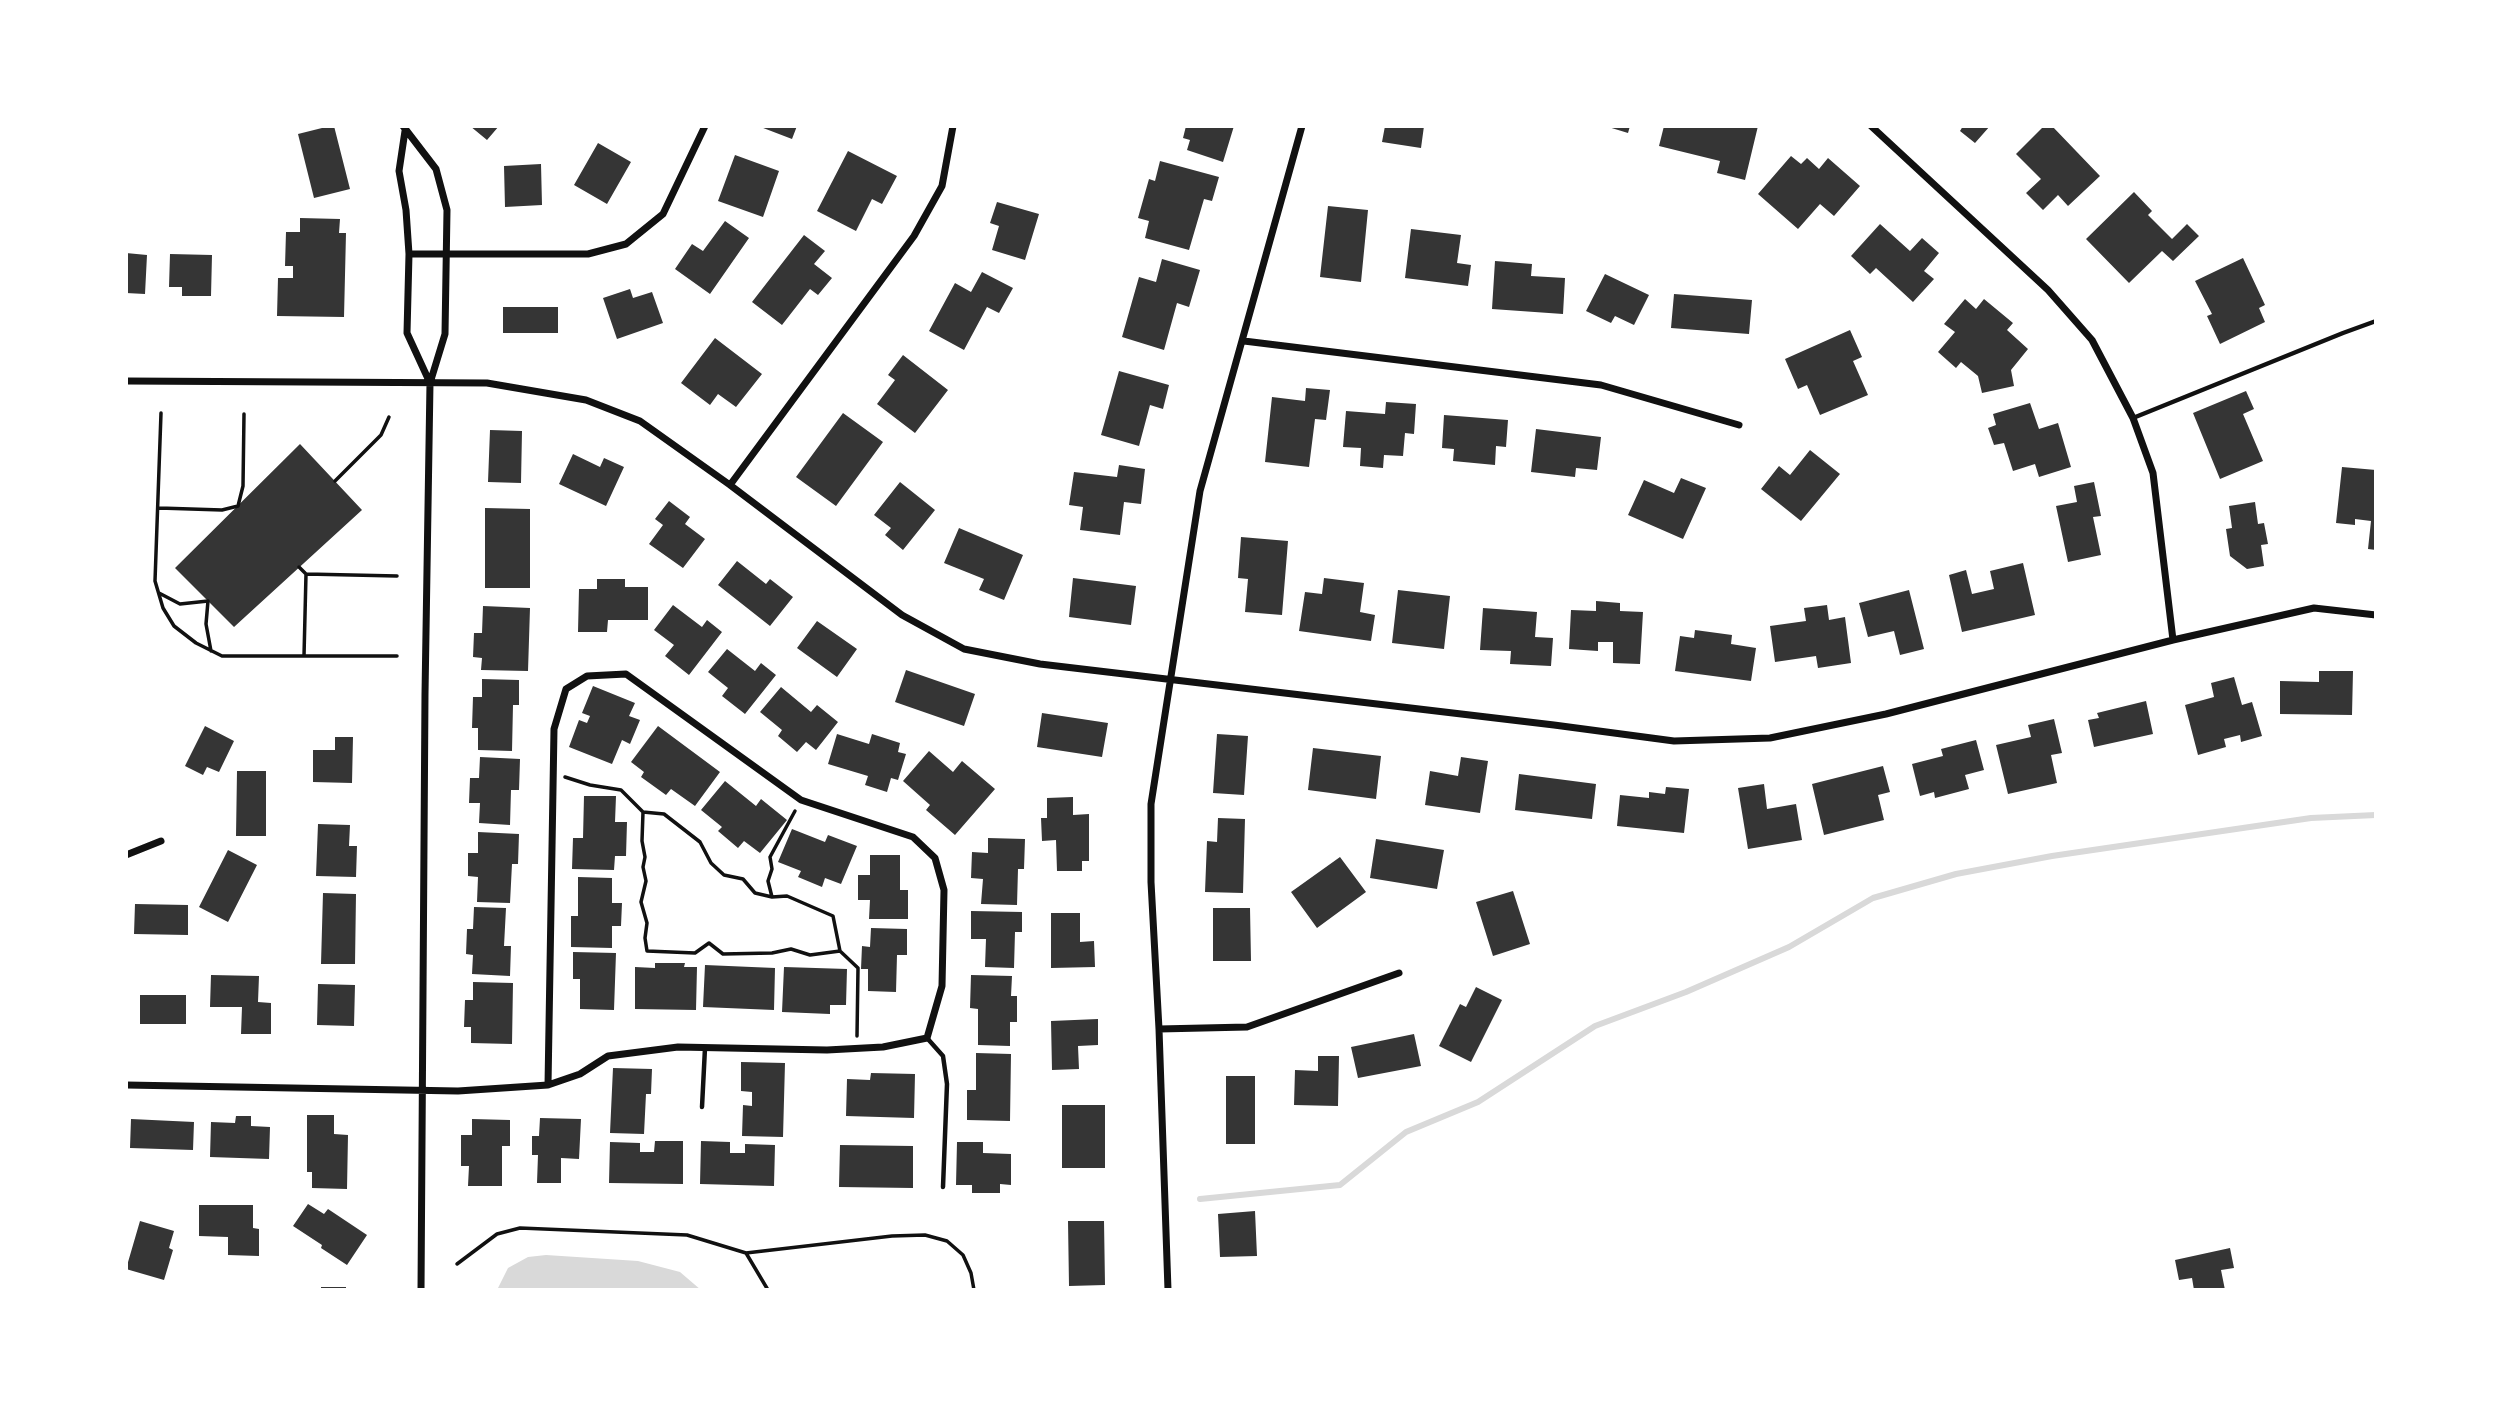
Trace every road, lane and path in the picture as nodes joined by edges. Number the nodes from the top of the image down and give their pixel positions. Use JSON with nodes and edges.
{"nodes":[{"id":1,"x":705,"y":126,"type":"edge"},
{"id":2,"x":953,"y":126,"type":"edge"},
{"id":3,"x":1302,"y":126,"type":"edge"},
{"id":4,"x":1871,"y":126,"type":"edge"},
{"id":5,"x":404,"y":128,"type":"edge"},
{"id":6,"x":409,"y":254,"type":"junction"},
{"id":7,"x":446,"y":254,"type":"junction"},
{"id":8,"x":2376,"y":321,"type":"edge"},
{"id":9,"x":1244,"y":341,"type":"junction"},
{"id":10,"x":126,"y":381,"type":"edge"},
{"id":11,"x":430,"y":383,"type":"junction"},
{"id":12,"x":161,"y":413,"type":"dead end"},
{"id":13,"x":244,"y":414,"type":"dead end"},
{"id":14,"x":389,"y":417,"type":"dead end"},
{"id":15,"x":2133,"y":418,"type":"junction"},
{"id":16,"x":1738,"y":425,"type":"dead end"},
{"id":17,"x":335,"y":481,"type":"dead end"},
{"id":18,"x":730,"y":485,"type":"junction"},
{"id":19,"x":159,"y":508,"type":"junction"},
{"id":20,"x":299,"y":567,"type":"dead end"},
{"id":21,"x":306,"y":574,"type":"junction"},
{"id":22,"x":397,"y":576,"type":"dead end"},
{"id":23,"x":159,"y":593,"type":"junction"},
{"id":24,"x":2376,"y":615,"type":"edge"},
{"id":25,"x":2173,"y":640,"type":"junction"},
{"id":26,"x":211,"y":651,"type":"junction"},
{"id":27,"x":304,"y":656,"type":"junction"},
{"id":28,"x":397,"y":656,"type":"dead end"},
{"id":29,"x":1172,"y":680,"type":"junction"},
{"id":30,"x":553,"y":772,"type":"junction"},
{"id":31,"x":800,"y":800,"type":"junction"},
{"id":32,"x":643,"y":812,"type":"junction"},
{"id":33,"x":161,"y":841,"type":"dead end"},
{"id":34,"x":126,"y":855,"type":"edge"},
{"id":35,"x":772,"y":897,"type":"junction"},
{"id":36,"x":840,"y":951,"type":"junction"},
{"id":37,"x":1399,"y":974,"type":"dead end"},
{"id":38,"x":1159,"y":1029,"type":"junction"},
{"id":39,"x":927,"y":1038,"type":"junction"},
{"id":40,"x":705,"y":1047,"type":"junction"},
{"id":41,"x":856,"y":1049,"type":"junction"},
{"id":42,"x":126,"y":1085,"type":"edge"},
{"id":43,"x":548,"y":1085,"type":"junction"},
{"id":44,"x":423,"y":1089,"type":"junction"},
{"id":45,"x":702,"y":1107,"type":"dead end"},
{"id":46,"x":943,"y":1187,"type":"dead end"},
{"id":47,"x":746,"y":1253,"type":"junction"},
{"id":48,"x":457,"y":1264,"type":"dead end"},
{"id":49,"x":421,"y":1290,"type":"edge"},
{"id":50,"x":768,"y":1290,"type":"edge"},
{"id":51,"x":974,"y":1290,"type":"edge"},
{"id":52,"x":1168,"y":1290,"type":"edge"}],
"edges":[{"from":1,"to":7,"type":"street"},
{"from":2,"to":18,"type":"street"},
{"from":3,"to":9,"type":"street"},
{"from":4,"to":15,"type":"street"},
{"from":5,"to":6,"type":"street"},
{"from":5,"to":7,"type":"street"},
{"from":6,"to":7,"type":"street"},
{"from":6,"to":11,"type":"street"},
{"from":7,"to":11,"type":"street"},
{"from":8,"to":15,"type":"lane"},
{"from":9,"to":16,"type":"street"},
{"from":9,"to":29,"type":"street"},
{"from":10,"to":11,"type":"street"},
{"from":11,"to":18,"type":"street"},
{"from":11,"to":44,"type":"street"},
{"from":12,"to":19,"type":"path"},
{"from":13,"to":19,"type":"path"},
{"from":14,"to":17,"type":"path"},
{"from":15,"to":25,"type":"street"},
{"from":18,"to":29,"type":"street"},
{"from":19,"to":23,"type":"path"},
{"from":20,"to":21,"type":"path"},
{"from":21,"to":22,"type":"path"},
{"from":21,"to":27,"type":"path"},
{"from":23,"to":26,"type":"path"},
{"from":23,"to":26,"type":"path"},
{"from":24,"to":25,"type":"street"},
{"from":25,"to":29,"type":"street"},
{"from":26,"to":27,"type":"path"},
{"from":27,"to":28,"type":"path"},
{"from":29,"to":38,"type":"street"},
{"from":30,"to":31,"type":"street"},
{"from":30,"to":32,"type":"path"},
{"from":30,"to":43,"type":"street"},
{"from":31,"to":35,"type":"path"},
{"from":31,"to":39,"type":"street"},
{"from":32,"to":35,"type":"path"},
{"from":32,"to":36,"type":"path"},
{"from":33,"to":34,"type":"street"},
{"from":35,"to":36,"type":"path"},
{"from":36,"to":41,"type":"path"},
{"from":37,"to":38,"type":"street"},
{"from":38,"to":52,"type":"street"},
{"from":39,"to":41,"type":"street"},
{"from":39,"to":46,"type":"lane"},
{"from":40,"to":41,"type":"street"},
{"from":40,"to":43,"type":"street"},
{"from":40,"to":45,"type":"lane"},
{"from":42,"to":44,"type":"street"},
{"from":43,"to":44,"type":"street"},
{"from":44,"to":49,"type":"street"},
{"from":47,"to":48,"type":"path"},
{"from":47,"to":50,"type":"path"},
{"from":47,"to":51,"type":"path"}]}
